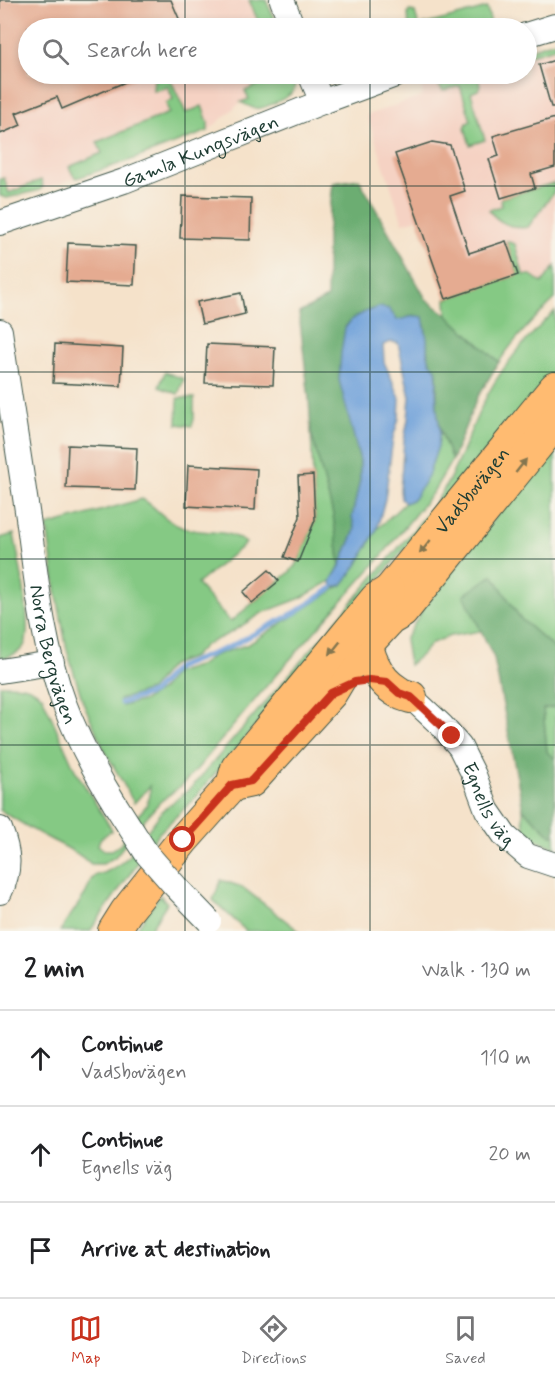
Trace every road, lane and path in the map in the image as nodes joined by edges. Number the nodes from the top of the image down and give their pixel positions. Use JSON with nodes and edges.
{"nodes":[{"id":1,"x":282,"y":0,"type":"edge"},
{"id":2,"x":289,"y":18,"type":"edge"},
{"id":3,"x":555,"y":26,"type":"edge"},
{"id":4,"x":537,"y":32,"type":"edge"},
{"id":5,"x":314,"y":84,"type":"edge"},
{"id":6,"x":371,"y":84,"type":"edge"},
{"id":7,"x":322,"y":102,"type":"junction"},
{"id":8,"x":0,"y":224,"type":"edge"},
{"id":9,"x":0,"y":331,"type":"edge"},
{"id":10,"x":555,"y":388,"type":"edge"},
{"id":11,"x":555,"y":423,"type":"edge"},
{"id":12,"x":395,"y":601,"type":"junction"},
{"id":13,"x":367,"y":645,"type":"junction"},
{"id":14,"x":52,"y":663,"type":"junction"},
{"id":15,"x":0,"y":671,"type":"edge"},
{"id":16,"x":399,"y":690,"type":"junction"},
{"id":17,"x":331,"y":693,"type":"junction"},
{"id":18,"x":232,"y":785,"type":"junction"},
{"id":19,"x":0,"y":829,"type":"edge"},
{"id":20,"x":555,"y":865,"type":"edge"},
{"id":21,"x":0,"y":892,"type":"edge"},
{"id":22,"x":214,"y":926,"type":"edge"},
{"id":23,"x":114,"y":931,"type":"edge"}],
"edges":[{"from":1,"to":2,"type":"street"},
{"from":3,"to":4,"type":"street"},
{"from":5,"to":7,"type":"street"},
{"from":6,"to":7,"type":"street","name":"Gamla Kungsvägen"},
{"from":7,"to":8,"type":"street","name":"Gamla Kungsvägen"},
{"from":9,"to":14,"type":"street","name":"Norra Bergvägen"},
{"from":10,"to":12,"type":"main road","name":"Vadsbovägen","one_way":true},
{"from":12,"to":11,"type":"main road","name":"Vadsbovägen","one_way":true},
{"from":12,"to":13,"type":"main road","name":"Vadsbovägen"},
{"from":12,"to":16,"type":"main road","name":"Vadsbovägen"},
{"from":12,"to":18,"type":"main road","name":"Vadsbovägen","one_way":true},
{"from":13,"to":16,"type":"main road"},
{"from":13,"to":17,"type":"main road","name":"Vadsbovägen"},
{"from":14,"to":15,"type":"street"},
{"from":14,"to":22,"type":"street","name":"Norra Bergvägen","bridge":true},
{"from":16,"to":17,"type":"main road","name":"Vadsbovägen"},
{"from":16,"to":20,"type":"street","name":"Egnells väg"},
{"from":17,"to":18,"type":"main road","name":"Vadsbovägen"},
{"from":18,"to":23,"type":"main road","name":"Vadsbovägen"},
{"from":19,"to":21,"type":"street"}]}
